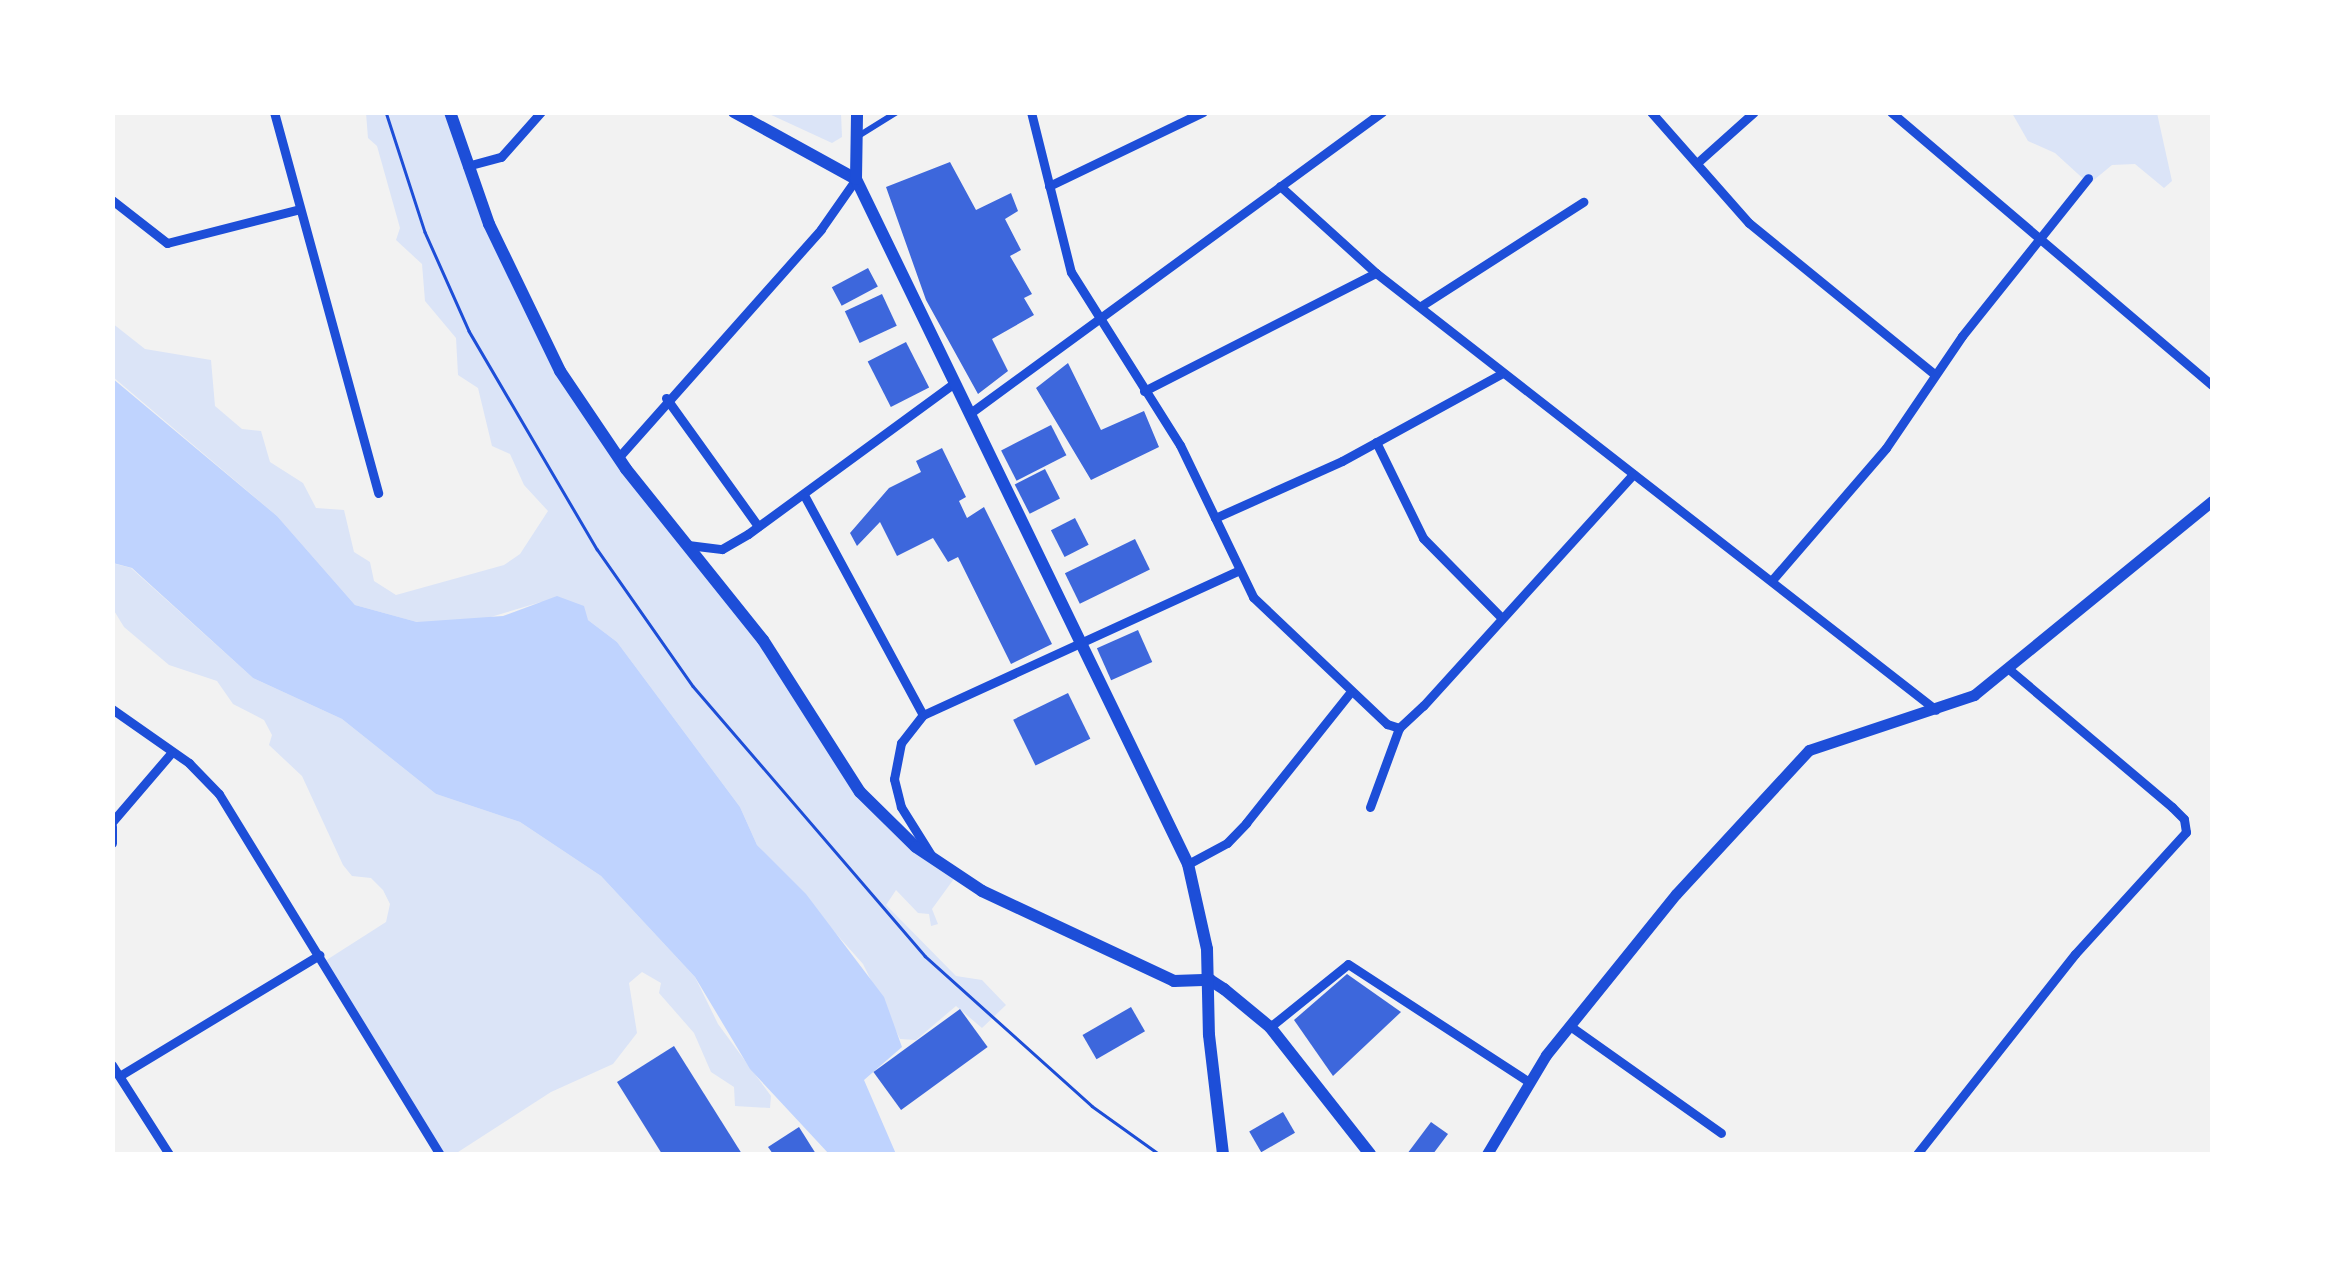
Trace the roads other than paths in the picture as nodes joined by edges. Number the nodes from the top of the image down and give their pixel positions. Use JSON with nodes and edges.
{"nodes":[{"id":1,"x":274,"y":112,"type":"edge"},
{"id":2,"x":450,"y":112,"type":"edge"},
{"id":3,"x":541,"y":112,"type":"edge"},
{"id":4,"x":734,"y":112,"type":"edge"},
{"id":5,"x":857,"y":112,"type":"edge"},
{"id":6,"x":897,"y":112,"type":"edge"},
{"id":7,"x":1031,"y":112,"type":"edge"},
{"id":8,"x":1203,"y":112,"type":"edge"},
{"id":9,"x":1382,"y":112,"type":"edge"},
{"id":10,"x":1652,"y":112,"type":"edge"},
{"id":11,"x":1754,"y":112,"type":"edge"},
{"id":12,"x":1891,"y":112,"type":"edge"},
{"id":13,"x":859,"y":136,"type":"junction"},
{"id":14,"x":1697,"y":163,"type":"junction"},
{"id":15,"x":467,"y":166,"type":"junction"},
{"id":16,"x":2088,"y":178,"type":"dead end"},
{"id":17,"x":856,"y":179,"type":"junction"},
{"id":18,"x":1050,"y":186,"type":"junction"},
{"id":19,"x":1280,"y":186,"type":"junction"},
{"id":20,"x":112,"y":200,"type":"edge"},
{"id":21,"x":1583,"y":202,"type":"dead end"},
{"id":22,"x":300,"y":209,"type":"junction"},
{"id":23,"x":2040,"y":240,"type":"junction"},
{"id":24,"x":1376,"y":273,"type":"junction"},
{"id":25,"x":1421,"y":306,"type":"junction"},
{"id":26,"x":1095,"y":319,"type":"junction"},
{"id":27,"x":1503,"y":373,"type":"junction"},
{"id":28,"x":1934,"y":374,"type":"junction"},
{"id":29,"x":954,"y":383,"type":"junction"},
{"id":30,"x":2212,"y":385,"type":"edge"},
{"id":31,"x":1144,"y":391,"type":"junction"},
{"id":32,"x":666,"y":398,"type":"junction"},
{"id":33,"x":969,"y":414,"type":"junction"},
{"id":34,"x":1376,"y":442,"type":"junction"},
{"id":35,"x":618,"y":458,"type":"junction"},
{"id":36,"x":1634,"y":474,"type":"junction"},
{"id":37,"x":378,"y":493,"type":"dead end"},
{"id":38,"x":804,"y":495,"type":"junction"},
{"id":39,"x":2212,"y":501,"type":"edge"},
{"id":40,"x":1215,"y":518,"type":"junction"},
{"id":41,"x":758,"y":526,"type":"junction"},
{"id":42,"x":688,"y":545,"type":"junction"},
{"id":43,"x":1239,"y":570,"type":"junction"},
{"id":44,"x":1774,"y":579,"type":"junction"},
{"id":45,"x":1501,"y":618,"type":"junction"},
{"id":46,"x":1082,"y":648,"type":"junction"},
{"id":47,"x":2010,"y":670,"type":"junction"},
{"id":48,"x":1349,"y":694,"type":"junction"},
{"id":49,"x":112,"y":709,"type":"edge"},
{"id":50,"x":1936,"y":710,"type":"junction"},
{"id":51,"x":923,"y":715,"type":"junction"},
{"id":52,"x":1398,"y":728,"type":"junction"},
{"id":53,"x":172,"y":752,"type":"junction"},
{"id":54,"x":1370,"y":807,"type":"dead end"},
{"id":55,"x":112,"y":824,"type":"edge"},
{"id":56,"x":112,"y":842,"type":"edge"},
{"id":57,"x":932,"y":857,"type":"junction"},
{"id":58,"x":1188,"y":864,"type":"junction"},
{"id":59,"x":318,"y":955,"type":"junction"},
{"id":60,"x":1210,"y":980,"type":"junction"},
{"id":61,"x":1570,"y":1026,"type":"junction"},
{"id":62,"x":1270,"y":1027,"type":"junction"},
{"id":63,"x":112,"y":1065,"type":"edge"},
{"id":64,"x":121,"y":1075,"type":"junction"},
{"id":65,"x":1529,"y":1082,"type":"junction"},
{"id":66,"x":1721,"y":1133,"type":"dead end"},
{"id":67,"x":170,"y":1154,"type":"edge"},
{"id":68,"x":440,"y":1154,"type":"edge"},
{"id":69,"x":1223,"y":1154,"type":"edge"},
{"id":70,"x":1370,"y":1154,"type":"edge"},
{"id":71,"x":1486,"y":1154,"type":"edge"},
{"id":72,"x":1917,"y":1154,"type":"edge"}],
"edges":[{"from":1,"to":22,"type":"street"},
{"from":2,"to":15,"type":"main road"},
{"from":3,"to":15,"type":"street"},
{"from":4,"to":17,"type":"main road"},
{"from":5,"to":13,"type":"main road"},
{"from":6,"to":13,"type":"street"},
{"from":7,"to":18,"type":"street"},
{"from":8,"to":18,"type":"street"},
{"from":9,"to":19,"type":"street"},
{"from":10,"to":14,"type":"street"},
{"from":11,"to":14,"type":"street"},
{"from":12,"to":23,"type":"street"},
{"from":13,"to":17,"type":"main road"},
{"from":14,"to":28,"type":"street"},
{"from":15,"to":35,"type":"main road"},
{"from":16,"to":23,"type":"street"},
{"from":17,"to":29,"type":"main road"},
{"from":17,"to":32,"type":"street"},
{"from":18,"to":26,"type":"street"},
{"from":19,"to":24,"type":"street"},
{"from":19,"to":26,"type":"street"},
{"from":20,"to":22,"type":"street"},
{"from":21,"to":25,"type":"street"},
{"from":22,"to":37,"type":"street"},
{"from":23,"to":28,"type":"street"},
{"from":23,"to":30,"type":"street"},
{"from":24,"to":25,"type":"street"},
{"from":24,"to":31,"type":"street"},
{"from":25,"to":27,"type":"street"},
{"from":26,"to":31,"type":"street"},
{"from":26,"to":33,"type":"street"},
{"from":27,"to":34,"type":"street"},
{"from":27,"to":36,"type":"street"},
{"from":28,"to":44,"type":"street"},
{"from":29,"to":33,"type":"main road"},
{"from":29,"to":38,"type":"street"},
{"from":31,"to":40,"type":"street"},
{"from":32,"to":35,"type":"street"},
{"from":32,"to":41,"type":"street"},
{"from":33,"to":46,"type":"main road"},
{"from":34,"to":40,"type":"street"},
{"from":34,"to":45,"type":"street"},
{"from":35,"to":42,"type":"main road"},
{"from":36,"to":44,"type":"street"},
{"from":36,"to":45,"type":"street"},
{"from":38,"to":41,"type":"street"},
{"from":38,"to":51,"type":"street"},
{"from":39,"to":47,"type":"street"},
{"from":40,"to":43,"type":"street"},
{"from":41,"to":42,"type":"street"},
{"from":42,"to":57,"type":"main road"},
{"from":43,"to":46,"type":"street"},
{"from":43,"to":48,"type":"street"},
{"from":44,"to":50,"type":"street"},
{"from":45,"to":52,"type":"street"},
{"from":46,"to":51,"type":"street"},
{"from":46,"to":58,"type":"main road"},
{"from":47,"to":50,"type":"street"},
{"from":47,"to":72,"type":"street"},
{"from":48,"to":52,"type":"street"},
{"from":48,"to":58,"type":"street"},
{"from":49,"to":53,"type":"street"},
{"from":50,"to":61,"type":"street"},
{"from":51,"to":57,"type":"street"},
{"from":52,"to":54,"type":"street"},
{"from":53,"to":55,"type":"street"},
{"from":53,"to":59,"type":"street"},
{"from":55,"to":56,"type":"street"},
{"from":57,"to":60,"type":"main road"},
{"from":58,"to":60,"type":"main road"},
{"from":59,"to":64,"type":"street"},
{"from":59,"to":68,"type":"street"},
{"from":60,"to":62,"type":"main road"},
{"from":60,"to":69,"type":"main road"},
{"from":61,"to":65,"type":"street"},
{"from":61,"to":66,"type":"street"},
{"from":62,"to":65,"type":"street"},
{"from":62,"to":70,"type":"main road"},
{"from":63,"to":64,"type":"street"},
{"from":64,"to":67,"type":"street"},
{"from":65,"to":71,"type":"street"}]}
